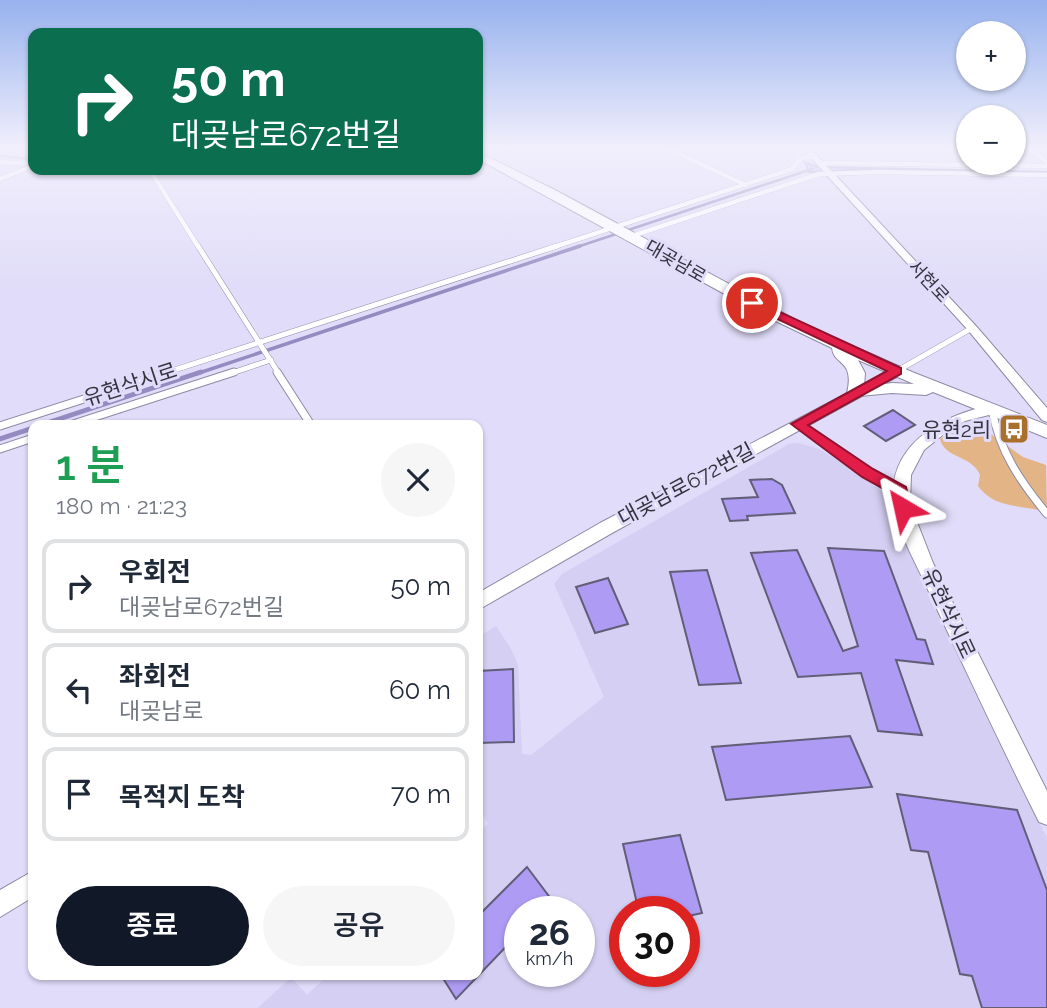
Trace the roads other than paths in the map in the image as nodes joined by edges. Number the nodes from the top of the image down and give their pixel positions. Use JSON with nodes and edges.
{"nodes":[{"id":1,"x":167,"y":196,"type":"edge"},
{"id":2,"x":556,"y":196,"type":"edge"},
{"id":3,"x":718,"y":196,"type":"edge"},
{"id":4,"x":746,"y":196,"type":"edge"},
{"id":5,"x":851,"y":196,"type":"edge"},
{"id":6,"x":625,"y":232,"type":"junction"},
{"id":7,"x":972,"y":328,"type":"junction"},
{"id":8,"x":815,"y":334,"type":"junction"},
{"id":9,"x":261,"y":343,"type":"junction"},
{"id":10,"x":270,"y":357,"type":"junction"},
{"id":11,"x":897,"y":371,"type":"junction"},
{"id":12,"x":855,"y":393,"type":"junction"},
{"id":13,"x":955,"y":395,"type":"junction"},
{"id":14,"x":992,"y":410,"type":"junction"},
{"id":15,"x":1047,"y":417,"type":"edge"},
{"id":16,"x":85,"y":420,"type":"edge"},
{"id":17,"x":308,"y":420,"type":"edge"},
{"id":18,"x":798,"y":424,"type":"junction"},
{"id":19,"x":0,"y":426,"type":"edge"},
{"id":20,"x":1047,"y":432,"type":"edge"},
{"id":21,"x":28,"y":440,"type":"edge"},
{"id":22,"x":0,"y":449,"type":"edge"},
{"id":23,"x":901,"y":491,"type":"junction"},
{"id":24,"x":1047,"y":514,"type":"edge"},
{"id":25,"x":483,"y":599,"type":"edge"},
{"id":26,"x":1047,"y":814,"type":"edge"},
{"id":27,"x":28,"y":886,"type":"edge"},
{"id":28,"x":0,"y":905,"type":"edge"}],
"edges":[{"from":1,"to":9,"type":"lane"},
{"from":2,"to":6,"type":"street","name":"대곶남로"},
{"from":3,"to":6,"type":"lane"},
{"from":4,"to":6,"type":"lane"},
{"from":5,"to":7,"type":"street","name":"서현로"},
{"from":6,"to":8,"type":"street","name":"대곶남로"},
{"from":6,"to":9,"type":"lane","name":"유현삭시로"},
{"from":7,"to":11,"type":"lane"},
{"from":7,"to":15,"type":"street","name":"서현로"},
{"from":8,"to":11,"type":"street","name":"대곶남로"},
{"from":8,"to":12,"type":"street"},
{"from":9,"to":10,"type":"lane"},
{"from":9,"to":19,"type":"lane","name":"유현삭시로"},
{"from":10,"to":16,"type":"lane"},
{"from":10,"to":17,"type":"lane"},
{"from":11,"to":12,"type":"street","name":"대곶남로672번길"},
{"from":11,"to":13,"type":"street","name":"대곶남로"},
{"from":12,"to":13,"type":"street"},
{"from":12,"to":18,"type":"street","name":"대곶남로672번길"},
{"from":13,"to":14,"type":"street","name":"대곶남로"},
{"from":14,"to":20,"type":"street","name":"대곶남로"},
{"from":14,"to":23,"type":"street"},
{"from":14,"to":24,"type":"lane"},
{"from":18,"to":23,"type":"lane"},
{"from":18,"to":25,"type":"street","name":"대곶남로672번길"},
{"from":21,"to":22,"type":"lane"},
{"from":23,"to":26,"type":"street","name":"유현삭시로"},
{"from":27,"to":28,"type":"street"}]}
